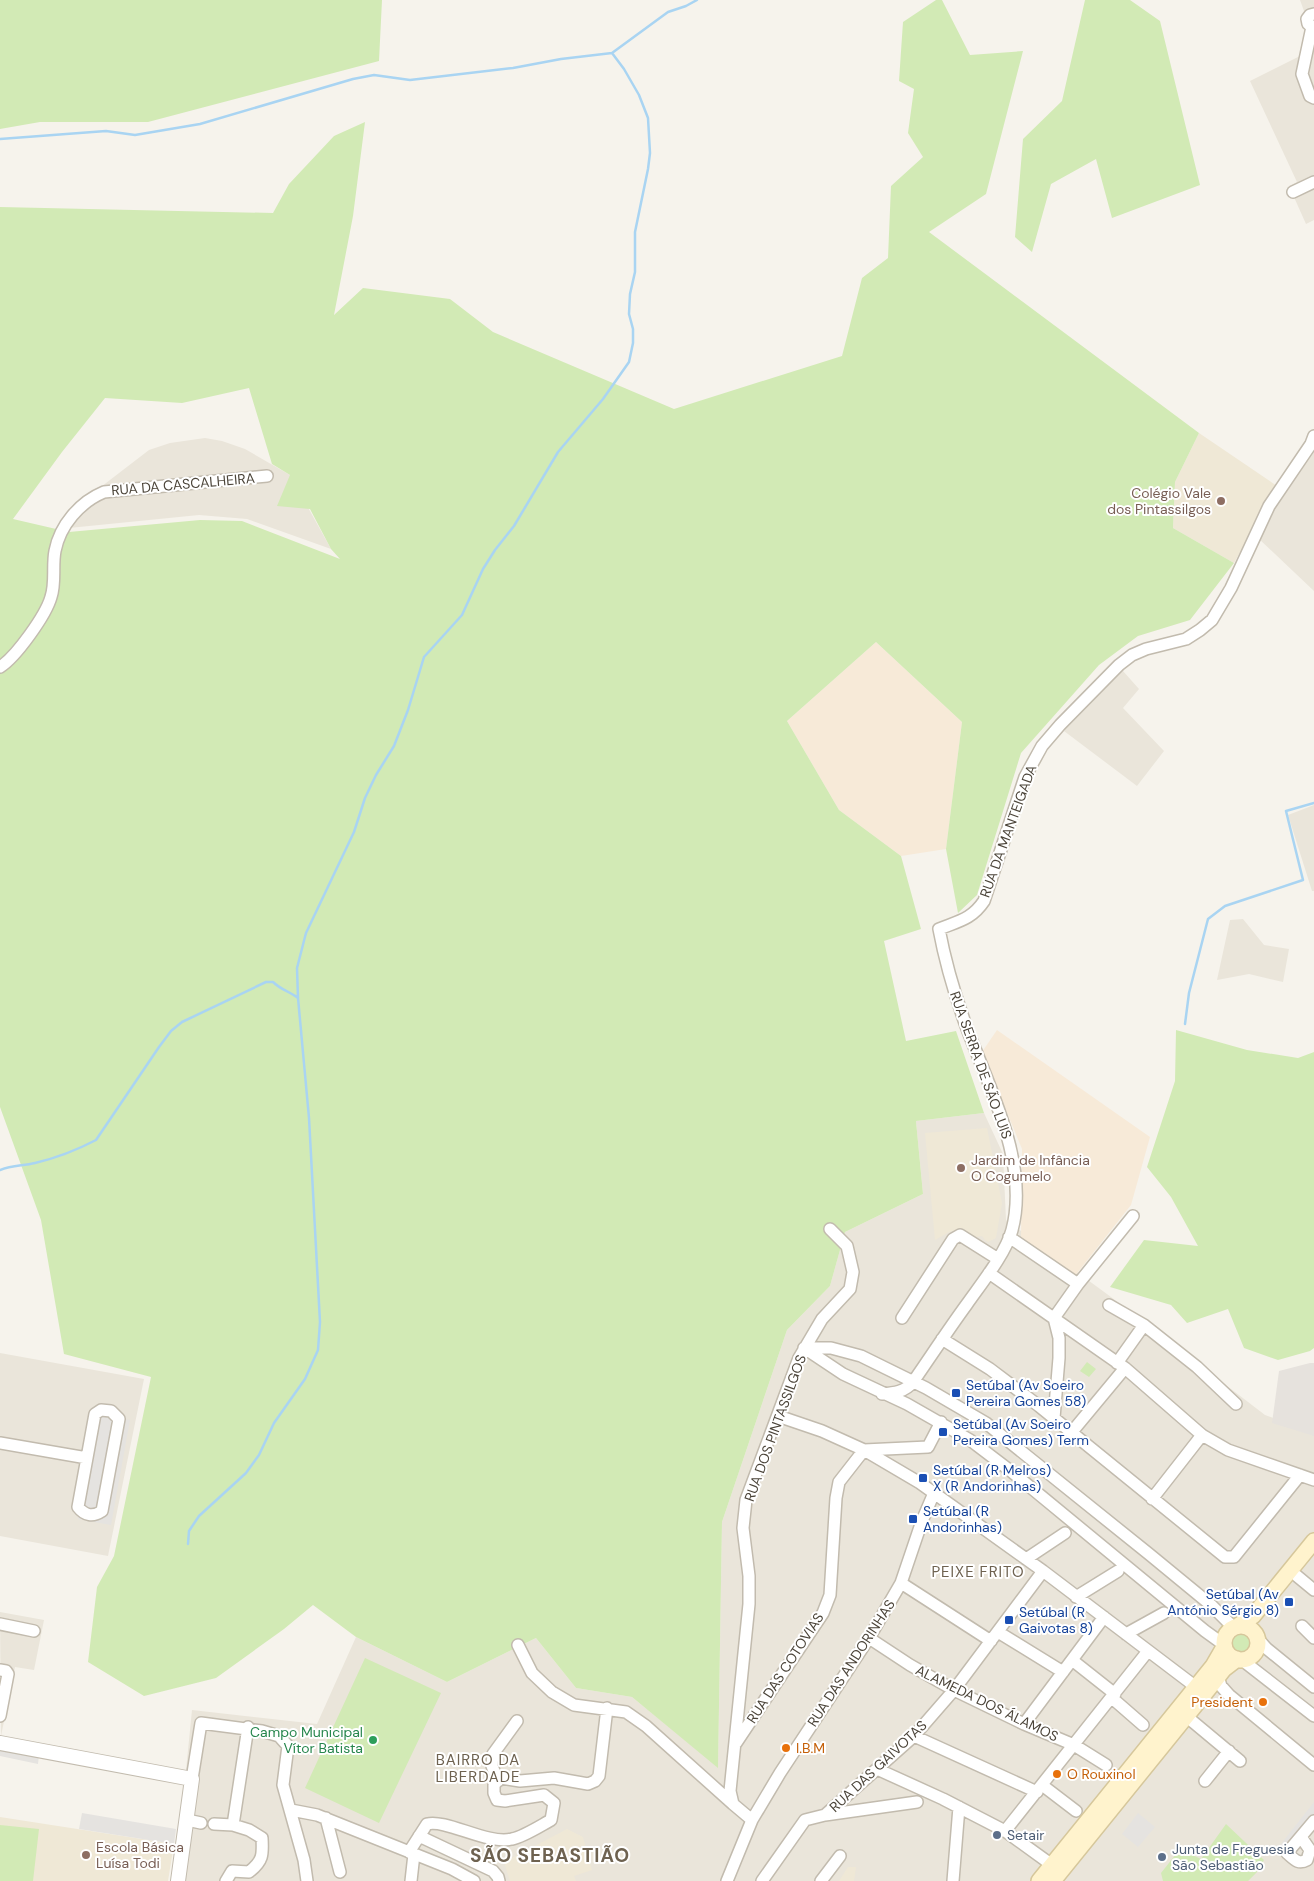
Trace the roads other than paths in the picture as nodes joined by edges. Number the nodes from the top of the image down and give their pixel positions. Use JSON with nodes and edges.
{"nodes":[{"id":1,"x":1314,"y":14,"type":"edge"},
{"id":2,"x":1313,"y":27,"type":"edge"},
{"id":3,"x":1313,"y":99,"type":"edge"},
{"id":4,"x":1314,"y":182,"type":"edge"},
{"id":5,"x":1293,"y":192,"type":"dead end"},
{"id":6,"x":1314,"y":436,"type":"edge"},
{"id":7,"x":267,"y":476,"type":"dead end"},
{"id":8,"x":0,"y":667,"type":"edge"},
{"id":9,"x":939,"y":929,"type":"joint"},
{"id":10,"x":1133,"y":1216,"type":"dead end"},
{"id":11,"x":830,"y":1229,"type":"dead end"},
{"id":12,"x":1009,"y":1237,"type":"junction"},
{"id":13,"x":998,"y":1259,"type":"junction"},
{"id":14,"x":989,"y":1273,"type":"junction"},
{"id":15,"x":1078,"y":1284,"type":"junction"},
{"id":16,"x":1109,"y":1305,"type":"dead end"},
{"id":17,"x":902,"y":1318,"type":"dead end"},
{"id":18,"x":1054,"y":1318,"type":"junction"},
{"id":19,"x":1144,"y":1325,"type":"junction"},
{"id":20,"x":942,"y":1339,"type":"junction"},
{"id":21,"x":804,"y":1348,"type":"junction"},
{"id":22,"x":861,"y":1356,"type":"junction"},
{"id":23,"x":1121,"y":1366,"type":"junction"},
{"id":24,"x":850,"y":1378,"type":"junction"},
{"id":25,"x":913,"y":1382,"type":"junction"},
{"id":26,"x":882,"y":1394,"type":"junction"},
{"id":27,"x":1236,"y":1404,"type":"dead end"},
{"id":28,"x":778,"y":1416,"type":"junction"},
{"id":29,"x":1054,"y":1418,"type":"junction"},
{"id":30,"x":941,"y":1422,"type":"junction"},
{"id":31,"x":1071,"y":1432,"type":"junction"},
{"id":32,"x":1202,"y":1435,"type":"junction"},
{"id":33,"x":0,"y":1443,"type":"edge"},
{"id":34,"x":864,"y":1450,"type":"junction"},
{"id":35,"x":87,"y":1458,"type":"junction"},
{"id":36,"x":1300,"y":1475,"type":"junction"},
{"id":37,"x":1314,"y":1480,"type":"edge"},
{"id":38,"x":934,"y":1493,"type":"junction"},
{"id":39,"x":1152,"y":1499,"type":"junction"},
{"id":40,"x":1066,"y":1532,"type":"dead end"},
{"id":41,"x":1314,"y":1541,"type":"edge"},
{"id":42,"x":1314,"y":1556,"type":"edge"},
{"id":43,"x":1026,"y":1559,"type":"junction"},
{"id":44,"x":1043,"y":1571,"type":"junction"},
{"id":45,"x":1118,"y":1571,"type":"dead end"},
{"id":46,"x":1297,"y":1576,"type":"junction"},
{"id":47,"x":902,"y":1583,"type":"junction"},
{"id":48,"x":1314,"y":1590,"type":"edge"},
{"id":49,"x":1076,"y":1597,"type":"junction"},
{"id":50,"x":1164,"y":1613,"type":"dead end"},
{"id":51,"x":1104,"y":1618,"type":"junction"},
{"id":52,"x":0,"y":1624,"type":"edge"},
{"id":53,"x":1236,"y":1626,"type":"junction"},
{"id":54,"x":1302,"y":1626,"type":"dead end"},
{"id":55,"x":34,"y":1631,"type":"dead end"},
{"id":56,"x":1126,"y":1634,"type":"junction"},
{"id":57,"x":994,"y":1636,"type":"junction"},
{"id":58,"x":1257,"y":1637,"type":"junction"},
{"id":59,"x":869,"y":1638,"type":"junction"},
{"id":60,"x":1314,"y":1638,"type":"edge"},
{"id":61,"x":518,"y":1645,"type":"dead end"},
{"id":62,"x":1224,"y":1646,"type":"junction"},
{"id":63,"x":1148,"y":1651,"type":"junction"},
{"id":64,"x":1072,"y":1660,"type":"junction"},
{"id":65,"x":1239,"y":1660,"type":"junction"},
{"id":66,"x":0,"y":1670,"type":"edge"},
{"id":67,"x":1063,"y":1672,"type":"junction"},
{"id":68,"x":1218,"y":1677,"type":"junction"},
{"id":69,"x":1196,"y":1687,"type":"junction"},
{"id":70,"x":1314,"y":1687,"type":"edge"},
{"id":71,"x":954,"y":1690,"type":"junction"},
{"id":72,"x":2,"y":1693,"type":"edge"},
{"id":73,"x":1113,"y":1696,"type":"junction"},
{"id":74,"x":740,"y":1698,"type":"junction"},
{"id":75,"x":762,"y":1705,"type":"junction"},
{"id":76,"x":608,"y":1708,"type":"junction"},
{"id":77,"x":0,"y":1716,"type":"edge"},
{"id":78,"x":1186,"y":1716,"type":"junction"},
{"id":79,"x":1314,"y":1716,"type":"edge"},
{"id":80,"x":517,"y":1721,"type":"dead end"},
{"id":81,"x":1024,"y":1724,"type":"junction"},
{"id":82,"x":1143,"y":1725,"type":"dead end"},
{"id":83,"x":248,"y":1728,"type":"junction"},
{"id":84,"x":914,"y":1736,"type":"junction"},
{"id":85,"x":0,"y":1743,"type":"edge"},
{"id":86,"x":1074,"y":1744,"type":"junction"},
{"id":87,"x":735,"y":1745,"type":"junction"},
{"id":88,"x":1229,"y":1751,"type":"junction"},
{"id":89,"x":1240,"y":1760,"type":"dead end"},
{"id":90,"x":1314,"y":1764,"type":"edge"},
{"id":91,"x":1106,"y":1765,"type":"dead end"},
{"id":92,"x":877,"y":1769,"type":"junction"},
{"id":93,"x":192,"y":1779,"type":"junction"},
{"id":94,"x":498,"y":1781,"type":"junction"},
{"id":95,"x":1205,"y":1781,"type":"dead end"},
{"id":96,"x":1040,"y":1788,"type":"junction"},
{"id":97,"x":917,"y":1802,"type":"dead end"},
{"id":98,"x":733,"y":1804,"type":"junction"},
{"id":99,"x":959,"y":1807,"type":"junction"},
{"id":100,"x":292,"y":1810,"type":"junction"},
{"id":101,"x":1076,"y":1811,"type":"dead end"},
{"id":102,"x":825,"y":1815,"type":"junction"},
{"id":103,"x":326,"y":1818,"type":"junction"},
{"id":104,"x":187,"y":1820,"type":"junction"},
{"id":105,"x":752,"y":1820,"type":"junction"},
{"id":106,"x":1314,"y":1821,"type":"edge"},
{"id":107,"x":201,"y":1823,"type":"dead end"},
{"id":108,"x":214,"y":1824,"type":"dead end"},
{"id":109,"x":233,"y":1826,"type":"junction"},
{"id":110,"x":1006,"y":1831,"type":"junction"},
{"id":111,"x":419,"y":1836,"type":"junction"},
{"id":112,"x":1301,"y":1837,"type":"dead end"},
{"id":113,"x":411,"y":1853,"type":"junction"},
{"id":114,"x":840,"y":1856,"type":"dead end"},
{"id":115,"x":1052,"y":1865,"type":"junction"},
{"id":116,"x":340,"y":1872,"type":"dead end"},
{"id":117,"x":249,"y":1877,"type":"edge"},
{"id":118,"x":471,"y":1880,"type":"edge"},
{"id":119,"x":178,"y":1881,"type":"edge"},
{"id":120,"x":226,"y":1881,"type":"edge"},
{"id":121,"x":307,"y":1881,"type":"edge"},
{"id":122,"x":411,"y":1881,"type":"edge"},
{"id":123,"x":499,"y":1881,"type":"edge"},
{"id":124,"x":727,"y":1881,"type":"edge"},
{"id":125,"x":762,"y":1881,"type":"edge"},
{"id":126,"x":821,"y":1881,"type":"edge"},
{"id":127,"x":953,"y":1881,"type":"edge"},
{"id":128,"x":1039,"y":1881,"type":"edge"},
{"id":129,"x":1053,"y":1881,"type":"edge"}],
"edges":[{"from":1,"to":2,"type":"street"},
{"from":2,"to":3,"type":"street"},
{"from":4,"to":5,"type":"street"},
{"from":6,"to":9,"type":"street","name":"RUA DA MANTEIGADA"},
{"from":7,"to":8,"type":"street","name":"RUA DA CASCALHEIRA"},
{"from":9,"to":12,"type":"street","name":"RUA SERRA DE SÃO LUIS"},
{"from":10,"to":15,"type":"street"},
{"from":11,"to":21,"type":"street","name":"RUA DOS PINTASSILGOS"},
{"from":12,"to":13,"type":"street","name":"RUA SERRA DE SÃO LUIS"},
{"from":12,"to":15,"type":"street"},
{"from":13,"to":14,"type":"street","name":"RUA SERRA DE SÃO LUIS"},
{"from":13,"to":17,"type":"street"},
{"from":14,"to":18,"type":"street"},
{"from":14,"to":20,"type":"street","name":"RUA SERRA DE SÃO LUIS"},
{"from":15,"to":18,"type":"street"},
{"from":16,"to":19,"type":"street"},
{"from":18,"to":23,"type":"street"},
{"from":18,"to":29,"type":"street"},
{"from":19,"to":23,"type":"street"},
{"from":19,"to":27,"type":"street"},
{"from":20,"to":25,"type":"street","name":"RUA SERRA DE SÃO LUIS"},
{"from":20,"to":29,"type":"street"},
{"from":21,"to":22,"type":"street"},
{"from":21,"to":24,"type":"street"},
{"from":21,"to":28,"type":"street","name":"RUA DOS PINTASSILGOS"},
{"from":22,"to":24,"type":"street"},
{"from":22,"to":25,"type":"street"},
{"from":23,"to":31,"type":"street"},
{"from":23,"to":32,"type":"street"},
{"from":24,"to":26,"type":"street"},
{"from":25,"to":26,"type":"street"},
{"from":25,"to":53,"type":"street"},
{"from":26,"to":30,"type":"street"},
{"from":28,"to":34,"type":"street"},
{"from":28,"to":74,"type":"street","name":"RUA DOS PINTASSILGOS"},
{"from":29,"to":31,"type":"street"},
{"from":30,"to":34,"type":"street"},
{"from":30,"to":62,"type":"street"},
{"from":31,"to":39,"type":"street"},
{"from":32,"to":36,"type":"street"},
{"from":32,"to":39,"type":"street"},
{"from":33,"to":35,"type":"street"},
{"from":34,"to":38,"type":"street"},
{"from":34,"to":75,"type":"street","name":"RUA DAS COTOVIAS"},
{"from":35,"to":35,"type":"street"},
{"from":36,"to":37,"type":"street"},
{"from":36,"to":39,"type":"street"},
{"from":38,"to":43,"type":"street"},
{"from":38,"to":47,"type":"street","name":"RUA DAS ANDORINHAS"},
{"from":40,"to":43,"type":"street"},
{"from":41,"to":53,"type":"main road"},
{"from":42,"to":46,"type":"main road"},
{"from":43,"to":44,"type":"street"},
{"from":44,"to":49,"type":"street"},
{"from":44,"to":57,"type":"street","name":"RUA DAS GAIVOTAS"},
{"from":45,"to":49,"type":"street"},
{"from":46,"to":48,"type":"street"},
{"from":46,"to":58,"type":"main road"},
{"from":47,"to":57,"type":"street"},
{"from":47,"to":59,"type":"street","name":"RUA DAS ANDORINHAS"},
{"from":49,"to":51,"type":"street"},
{"from":50,"to":56,"type":"street"},
{"from":51,"to":56,"type":"street"},
{"from":51,"to":64,"type":"street"},
{"from":52,"to":55,"type":"street"},
{"from":53,"to":58,"type":"main road"},
{"from":53,"to":62,"type":"main road"},
{"from":54,"to":60,"type":"street"},
{"from":56,"to":63,"type":"street"},
{"from":57,"to":67,"type":"street"},
{"from":57,"to":71,"type":"street","name":"RUA DAS GAIVOTAS"},
{"from":58,"to":65,"type":"main road"},
{"from":58,"to":70,"type":"street"},
{"from":59,"to":71,"type":"street","name":"ALAMEDA DOS ÁLAMOS"},
{"from":59,"to":105,"type":"street","name":"RUA DAS ANDORINHAS"},
{"from":61,"to":76,"type":"street"},
{"from":62,"to":65,"type":"main road"},
{"from":62,"to":69,"type":"main road"},
{"from":63,"to":69,"type":"street"},
{"from":63,"to":73,"type":"street"},
{"from":64,"to":67,"type":"street"},
{"from":64,"to":73,"type":"street"},
{"from":65,"to":68,"type":"main road"},
{"from":65,"to":79,"type":"street"},
{"from":66,"to":72,"type":"street"},
{"from":67,"to":81,"type":"street"},
{"from":68,"to":78,"type":"main road"},
{"from":68,"to":90,"type":"street"},
{"from":69,"to":115,"type":"main road"},
{"from":71,"to":81,"type":"street","name":"ALAMEDA DOS ÁLAMOS"},
{"from":71,"to":84,"type":"street","name":"RUA DAS GAIVOTAS"},
{"from":72,"to":77,"type":"street"},
{"from":73,"to":82,"type":"street"},
{"from":73,"to":86,"type":"street"},
{"from":74,"to":75,"type":"street"},
{"from":74,"to":87,"type":"street","name":"RUA DOS PINTASSILGOS"},
{"from":75,"to":87,"type":"street","name":"RUA DAS COTOVIAS"},
{"from":76,"to":94,"type":"street"},
{"from":76,"to":98,"type":"street"},
{"from":78,"to":88,"type":"street"},
{"from":78,"to":129,"type":"main road"},
{"from":80,"to":94,"type":"street"},
{"from":81,"to":86,"type":"street","name":"ALAMEDA DOS ÁLAMOS"},
{"from":83,"to":93,"type":"street"},
{"from":83,"to":100,"type":"street"},
{"from":83,"to":109,"type":"street"},
{"from":84,"to":92,"type":"street","name":"RUA DAS GAIVOTAS"},
{"from":84,"to":96,"type":"street"},
{"from":85,"to":93,"type":"street"},
{"from":86,"to":91,"type":"street","name":"ALAMEDA DOS ÁLAMOS"},
{"from":86,"to":96,"type":"street"},
{"from":87,"to":98,"type":"street","name":"RUA DOS PINTASSILGOS"},
{"from":88,"to":89,"type":"street"},
{"from":88,"to":95,"type":"street"},
{"from":92,"to":99,"type":"street"},
{"from":92,"to":102,"type":"street","name":"RUA DAS GAIVOTAS"},
{"from":93,"to":104,"type":"street"},
{"from":94,"to":111,"type":"street"},
{"from":96,"to":101,"type":"street"},
{"from":96,"to":110,"type":"street"},
{"from":97,"to":102,"type":"street"},
{"from":98,"to":105,"type":"street"},
{"from":99,"to":110,"type":"street"},
{"from":99,"to":127,"type":"street"},
{"from":100,"to":103,"type":"street"},
{"from":100,"to":121,"type":"street"},
{"from":102,"to":125,"type":"street","name":"RUA DAS GAIVOTAS"},
{"from":103,"to":113,"type":"street"},
{"from":103,"to":116,"type":"street"},
{"from":104,"to":107,"type":"street"},
{"from":104,"to":119,"type":"street"},
{"from":105,"to":124,"type":"street","name":"RUA DAS ANDORINHAS"},
{"from":106,"to":112,"type":"street"},
{"from":108,"to":109,"type":"street"},
{"from":109,"to":117,"type":"street"},
{"from":110,"to":115,"type":"street"},
{"from":111,"to":113,"type":"street"},
{"from":111,"to":123,"type":"street"},
{"from":113,"to":118,"type":"street"},
{"from":113,"to":122,"type":"street"},
{"from":114,"to":126,"type":"street"},
{"from":115,"to":128,"type":"main road"},
{"from":117,"to":120,"type":"street"}]}
